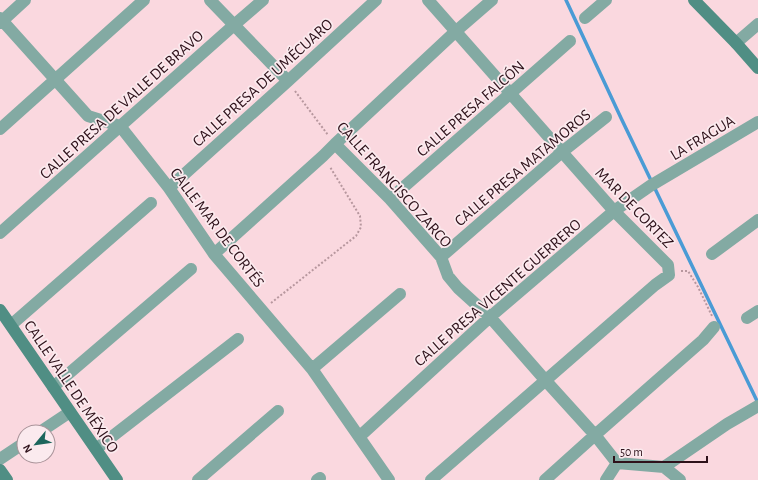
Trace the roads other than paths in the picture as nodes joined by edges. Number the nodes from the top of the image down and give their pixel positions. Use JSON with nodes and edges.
{"nodes":[{"id":1,"x":25,"y":0,"type":"edge"},
{"id":2,"x":144,"y":0,"type":"edge"},
{"id":3,"x":210,"y":0,"type":"edge"},
{"id":4,"x":263,"y":0,"type":"edge"},
{"id":5,"x":376,"y":0,"type":"edge"},
{"id":6,"x":428,"y":0,"type":"edge"},
{"id":7,"x":492,"y":0,"type":"edge"},
{"id":8,"x":606,"y":0,"type":"edge"},
{"id":9,"x":694,"y":0,"type":"edge"},
{"id":10,"x":586,"y":18,"type":"dead end"},
{"id":11,"x":1,"y":21,"type":"edge"},
{"id":12,"x":758,"y":24,"type":"edge"},
{"id":13,"x":234,"y":25,"type":"junction"},
{"id":14,"x":455,"y":32,"type":"junction"},
{"id":15,"x":570,"y":41,"type":"dead end"},
{"id":16,"x":736,"y":43,"type":"junction"},
{"id":17,"x":758,"y":68,"type":"edge"},
{"id":18,"x":56,"y":80,"type":"junction"},
{"id":19,"x":288,"y":81,"type":"junction"},
{"id":20,"x":510,"y":94,"type":"junction"},
{"id":21,"x":606,"y":117,"type":"dead end"},
{"id":22,"x":758,"y":122,"type":"edge"},
{"id":23,"x":120,"y":126,"type":"junction"},
{"id":24,"x":0,"y":129,"type":"edge"},
{"id":25,"x":335,"y":144,"type":"junction"},
{"id":26,"x":562,"y":152,"type":"junction"},
{"id":27,"x":663,"y":180,"type":"joint"},
{"id":28,"x":169,"y":188,"type":"junction"},
{"id":29,"x":390,"y":198,"type":"junction"},
{"id":30,"x":151,"y":203,"type":"dead end"},
{"id":31,"x":614,"y":211,"type":"junction"},
{"id":32,"x":758,"y":220,"type":"edge"},
{"id":33,"x":0,"y":233,"type":"edge"},
{"id":34,"x":214,"y":254,"type":"junction"},
{"id":35,"x":712,"y":254,"type":"dead end"},
{"id":36,"x":441,"y":257,"type":"junction"},
{"id":37,"x":191,"y":269,"type":"dead end"},
{"id":38,"x":400,"y":294,"type":"dead end"},
{"id":39,"x":0,"y":310,"type":"edge"},
{"id":40,"x":758,"y":311,"type":"edge"},
{"id":41,"x":490,"y":317,"type":"junction"},
{"id":42,"x":747,"y":318,"type":"dead end"},
{"id":43,"x":10,"y":325,"type":"junction"},
{"id":44,"x":714,"y":327,"type":"road end"},
{"id":45,"x":238,"y":339,"type":"dead end"},
{"id":46,"x":312,"y":369,"type":"junction"},
{"id":47,"x":546,"y":381,"type":"junction"},
{"id":48,"x":53,"y":387,"type":"junction"},
{"id":49,"x":758,"y":406,"type":"edge"},
{"id":50,"x":278,"y":410,"type":"dead end"},
{"id":51,"x":70,"y":412,"type":"junction"},
{"id":52,"x":52,"y":424,"type":"edge"},
{"id":53,"x":595,"y":434,"type":"junction"},
{"id":54,"x":358,"y":437,"type":"junction"},
{"id":55,"x":16,"y":449,"type":"edge"},
{"id":56,"x":96,"y":449,"type":"junction"},
{"id":57,"x":0,"y":460,"type":"edge"},
{"id":58,"x":617,"y":462,"type":"junction"},
{"id":59,"x":664,"y":466,"type":"junction"},
{"id":60,"x":0,"y":470,"type":"edge"},
{"id":61,"x":7,"y":480,"type":"edge"},
{"id":62,"x":117,"y":480,"type":"edge"},
{"id":63,"x":198,"y":480,"type":"edge"},
{"id":64,"x":389,"y":480,"type":"edge"},
{"id":65,"x":431,"y":480,"type":"edge"},
{"id":66,"x":545,"y":480,"type":"edge"},
{"id":67,"x":606,"y":480,"type":"edge"},
{"id":68,"x":680,"y":480,"type":"edge"}],
"edges":[{"from":1,"to":11,"type":"street"},
{"from":2,"to":18,"type":"street"},
{"from":3,"to":13,"type":"street"},
{"from":4,"to":13,"type":"street","name":"CALLE PRESA DE VALLE DE BRAVO"},
{"from":5,"to":19,"type":"street","name":"CALLE PRESA DE UMÉCUARO"},
{"from":6,"to":14,"type":"street","name":"MAR DE CORTEZ"},
{"from":7,"to":14,"type":"street"},
{"from":8,"to":10,"type":"street"},
{"from":9,"to":16,"type":"street"},
{"from":11,"to":18,"type":"street"},
{"from":12,"to":16,"type":"street"},
{"from":13,"to":19,"type":"street"},
{"from":13,"to":23,"type":"street","name":"CALLE PRESA DE VALLE DE BRAVO"},
{"from":14,"to":20,"type":"street","name":"MAR DE CORTEZ"},
{"from":14,"to":25,"type":"street"},
{"from":15,"to":20,"type":"street","name":"CALLE PRESA FALCÓN"},
{"from":16,"to":17,"type":"street"},
{"from":18,"to":23,"type":"street"},
{"from":18,"to":24,"type":"street"},
{"from":19,"to":28,"type":"street","name":"CALLE PRESA DE UMÉCUARO"},
{"from":20,"to":26,"type":"street","name":"MAR DE CORTEZ"},
{"from":20,"to":29,"type":"street","name":"CALLE PRESA FALCÓN"},
{"from":21,"to":26,"type":"street","name":"CALLE PRESA MATAMOROS"},
{"from":22,"to":27,"type":"street","name":"LA FRAGUA"},
{"from":23,"to":28,"type":"street","name":"CALLE MAR DE CORTÉS"},
{"from":23,"to":33,"type":"street","name":"CALLE PRESA DE VALLE DE BRAVO"},
{"from":25,"to":29,"type":"street","name":"CALLE FRANCISCO ZARCO"},
{"from":25,"to":34,"type":"street"},
{"from":26,"to":31,"type":"street","name":"MAR DE CORTEZ"},
{"from":26,"to":36,"type":"street","name":"CALLE PRESA MATAMOROS"},
{"from":27,"to":31,"type":"street","name":"CALLE PRESA VICENTE GUERRERO"},
{"from":28,"to":34,"type":"street","name":"CALLE MAR DE CORTÉS"},
{"from":29,"to":36,"type":"street","name":"CALLE FRANCISCO ZARCO"},
{"from":30,"to":43,"type":"street"},
{"from":31,"to":41,"type":"street","name":"CALLE PRESA VICENTE GUERRERO"},
{"from":31,"to":47,"type":"street","name":"MAR DE CORTEZ"},
{"from":32,"to":35,"type":"street"},
{"from":34,"to":46,"type":"street","name":"CALLE MAR DE CORTÉS"},
{"from":36,"to":41,"type":"street","name":"CALLE FRANCISCO ZARCO"},
{"from":37,"to":48,"type":"street"},
{"from":38,"to":46,"type":"street"},
{"from":39,"to":43,"type":"street","name":"CALLE VALLE DE MÉXICO"},
{"from":40,"to":42,"type":"street"},
{"from":41,"to":47,"type":"street","name":"CALLE FRANCISCO ZARCO"},
{"from":41,"to":54,"type":"street","name":"CALLE PRESA VICENTE GUERRERO"},
{"from":43,"to":48,"type":"street","name":"CALLE VALLE DE MÉXICO"},
{"from":44,"to":53,"type":"street"},
{"from":45,"to":56,"type":"street"},
{"from":46,"to":54,"type":"street","name":"CALLE MAR DE CORTÉS"},
{"from":47,"to":53,"type":"street","name":"CALLE FRANCISCO ZARCO"},
{"from":47,"to":65,"type":"street"},
{"from":48,"to":51,"type":"street","name":"CALLE VALLE DE MÉXICO"},
{"from":49,"to":59,"type":"street"},
{"from":50,"to":63,"type":"street"},
{"from":51,"to":52,"type":"street"},
{"from":51,"to":56,"type":"street","name":"CALLE VALLE DE MÉXICO"},
{"from":53,"to":58,"type":"street","name":"CALLE FRANCISCO ZARCO"},
{"from":53,"to":66,"type":"street"},
{"from":54,"to":64,"type":"street","name":"CALLE MAR DE CORTÉS"},
{"from":55,"to":57,"type":"street"},
{"from":56,"to":62,"type":"street","name":"CALLE VALLE DE MÉXICO"},
{"from":58,"to":59,"type":"street"},
{"from":58,"to":67,"type":"street"},
{"from":59,"to":68,"type":"street"},
{"from":60,"to":61,"type":"street"}]}
